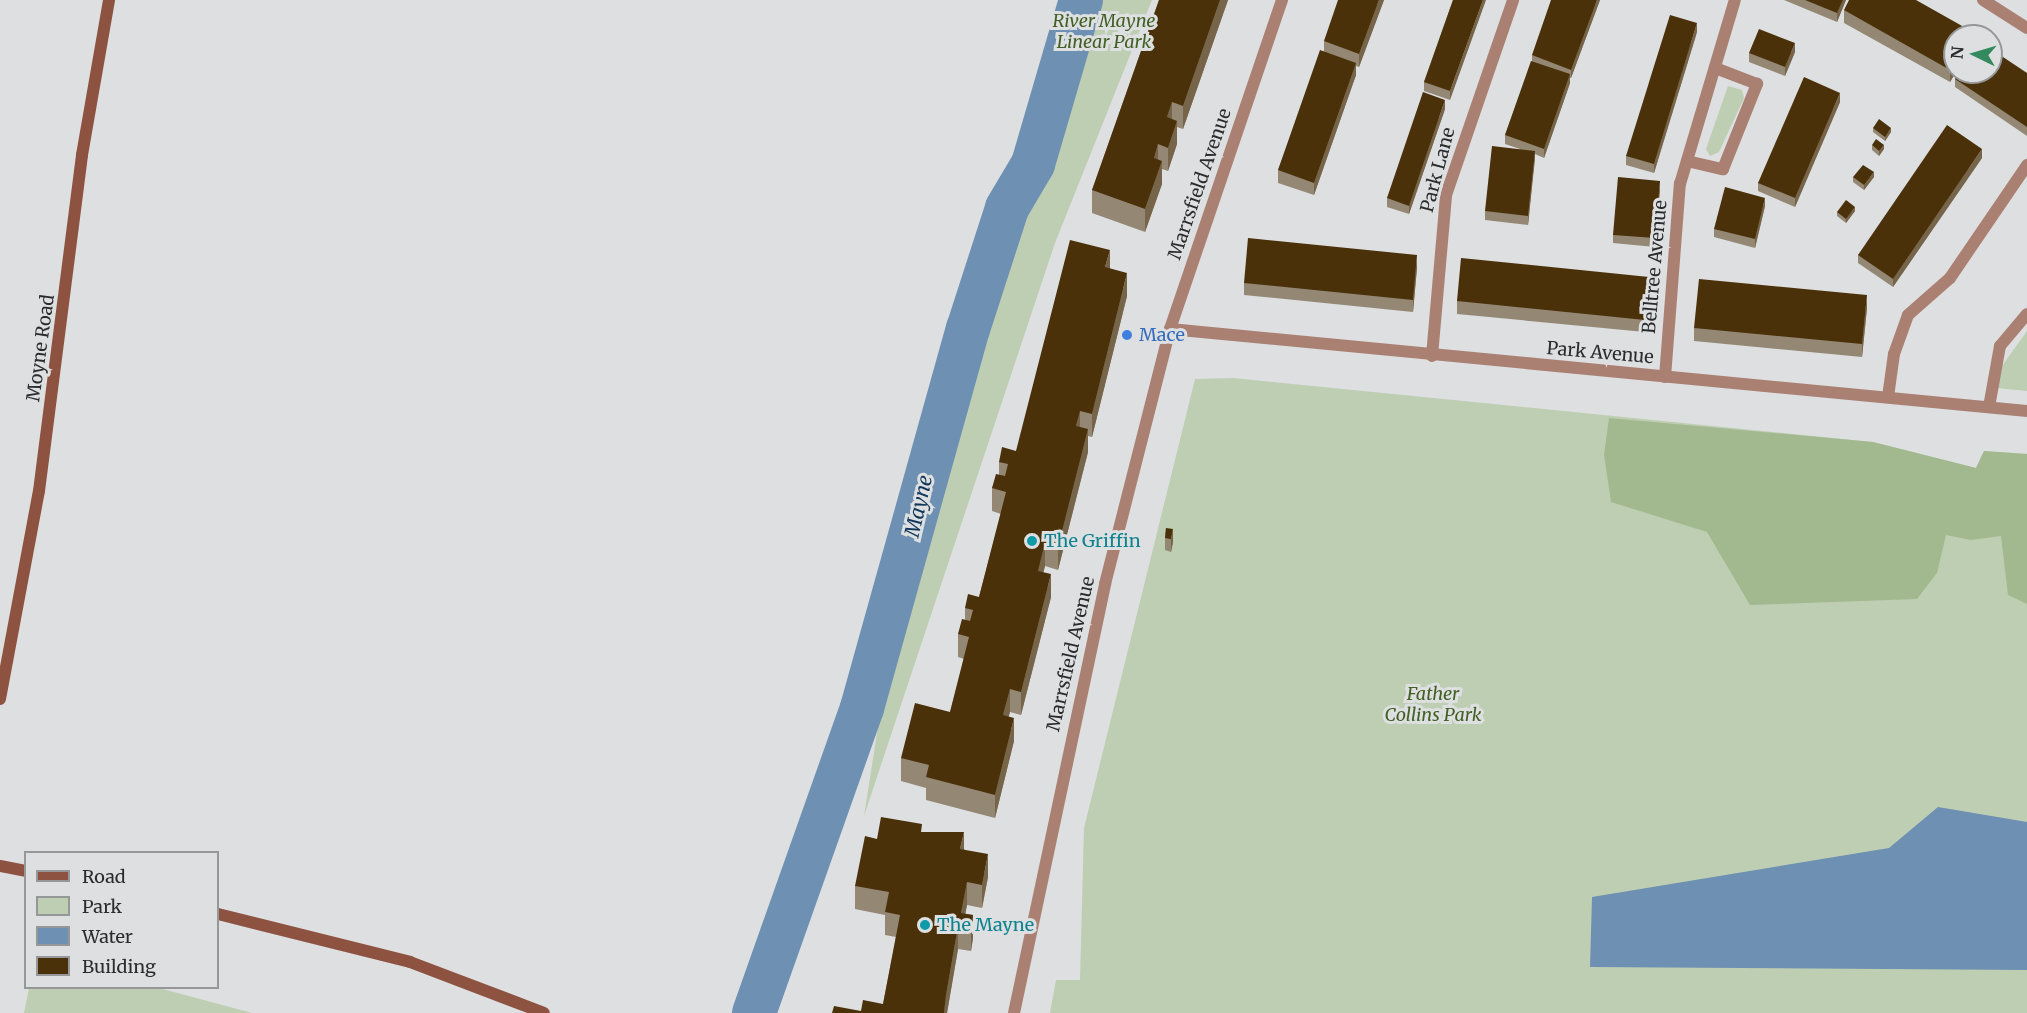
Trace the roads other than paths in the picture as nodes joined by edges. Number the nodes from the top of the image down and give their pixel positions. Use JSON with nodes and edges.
{"nodes":[{"id":1,"x":109,"y":0,"type":"edge"},
{"id":2,"x":1282,"y":0,"type":"edge"},
{"id":3,"x":1513,"y":0,"type":"edge"},
{"id":4,"x":1735,"y":0,"type":"edge"},
{"id":5,"x":1983,"y":0,"type":"edge"},
{"id":6,"x":2027,"y":28,"type":"edge"},
{"id":7,"x":1715,"y":68,"type":"junction"},
{"id":8,"x":1687,"y":161,"type":"junction"},
{"id":9,"x":2027,"y":165,"type":"edge"},
{"id":10,"x":2027,"y":314,"type":"edge"},
{"id":11,"x":1170,"y":329,"type":"junction"},
{"id":12,"x":1432,"y":356,"type":"junction"},
{"id":13,"x":1665,"y":377,"type":"junction"},
{"id":14,"x":1888,"y":397,"type":"junction"},
{"id":15,"x":1989,"y":407,"type":"junction"},
{"id":16,"x":2027,"y":411,"type":"edge"},
{"id":17,"x":0,"y":699,"type":"edge"},
{"id":18,"x":0,"y":866,"type":"edge"},
{"id":19,"x":24,"y":871,"type":"edge"},
{"id":20,"x":219,"y":914,"type":"edge"},
{"id":21,"x":544,"y":1013,"type":"edge"},
{"id":22,"x":1014,"y":1013,"type":"edge"}],
"edges":[{"from":1,"to":17,"type":"main road","name":"Moyne Road"},
{"from":2,"to":11,"type":"street","name":"Marrsfield Avenue"},
{"from":3,"to":12,"type":"street","name":"Park Lane"},
{"from":4,"to":7,"type":"street","name":"Belltree Avenue"},
{"from":5,"to":6,"type":"street"},
{"from":7,"to":8,"type":"street","name":"Belltree Avenue"},
{"from":7,"to":8,"type":"street"},
{"from":8,"to":13,"type":"street","name":"Belltree Avenue"},
{"from":9,"to":14,"type":"street"},
{"from":10,"to":15,"type":"street"},
{"from":11,"to":12,"type":"street","name":"Park Avenue"},
{"from":11,"to":22,"type":"street","name":"Marrsfield Avenue"},
{"from":12,"to":13,"type":"street","name":"Park Avenue"},
{"from":13,"to":14,"type":"street","name":"Park Avenue"},
{"from":14,"to":15,"type":"street","name":"Park Avenue"},
{"from":15,"to":16,"type":"street","name":"Park Avenue"},
{"from":18,"to":19,"type":"main road"},
{"from":20,"to":21,"type":"main road"}]}
